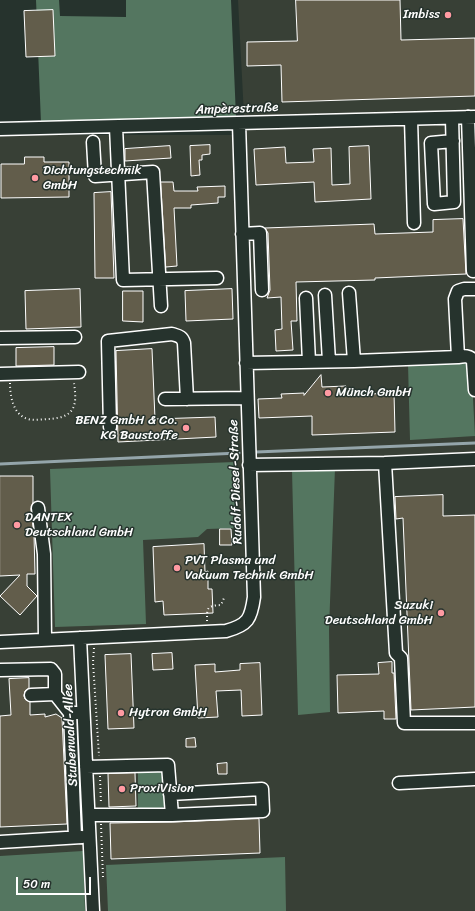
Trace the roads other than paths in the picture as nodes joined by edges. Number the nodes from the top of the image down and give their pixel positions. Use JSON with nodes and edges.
{"nodes":[{"id":1,"x":471,"y":117,"type":"edge"},
{"id":2,"x":452,"y":118,"type":"junction"},
{"id":3,"x":411,"y":119,"type":"junction"},
{"id":4,"x":239,"y":123,"type":"junction"},
{"id":5,"x":116,"y":127,"type":"junction"},
{"id":6,"x":0,"y":129,"type":"edge"},
{"id":7,"x":452,"y":141,"type":"junction"},
{"id":8,"x":93,"y":142,"type":"dead end"},
{"id":9,"x":118,"y":174,"type":"junction"},
{"id":10,"x":414,"y":224,"type":"dead end"},
{"id":11,"x":242,"y":234,"type":"junction"},
{"id":12,"x":261,"y":263,"type":"junction"},
{"id":13,"x":243,"y":264,"type":"junction"},
{"id":14,"x":473,"y":271,"type":"dead end"},
{"id":15,"x":217,"y":278,"type":"dead end"},
{"id":16,"x":160,"y":279,"type":"junction"},
{"id":17,"x":475,"y":289,"type":"edge"},
{"id":18,"x":262,"y":290,"type":"dead end"},
{"id":19,"x":350,"y":293,"type":"dead end"},
{"id":20,"x":325,"y":295,"type":"dead end"},
{"id":21,"x":306,"y":298,"type":"dead end"},
{"id":22,"x":161,"y":306,"type":"dead end"},
{"id":23,"x":75,"y":337,"type":"dead end"},
{"id":24,"x":0,"y":338,"type":"edge"},
{"id":25,"x":458,"y":357,"type":"junction"},
{"id":26,"x":329,"y":361,"type":"junction"},
{"id":27,"x":354,"y":361,"type":"junction"},
{"id":28,"x":310,"y":362,"type":"junction"},
{"id":29,"x":246,"y":363,"type":"junction"},
{"id":30,"x":76,"y":372,"type":"road end"},
{"id":31,"x":5,"y":374,"type":"edge"},
{"id":32,"x":475,"y":390,"type":"edge"},
{"id":33,"x":247,"y":398,"type":"junction"},
{"id":34,"x":165,"y":399,"type":"dead end"},
{"id":35,"x":187,"y":399,"type":"junction"},
{"id":36,"x":110,"y":427,"type":"dead end"},
{"id":37,"x":475,"y":459,"type":"edge"},
{"id":38,"x":385,"y":463,"type":"junction"},
{"id":39,"x":249,"y":465,"type":"junction"},
{"id":40,"x":38,"y":508,"type":"dead end"},
{"id":41,"x":80,"y":638,"type":"junction"},
{"id":42,"x":45,"y":640,"type":"junction"},
{"id":43,"x":0,"y":642,"type":"edge"},
{"id":44,"x":0,"y":670,"type":"edge"},
{"id":45,"x":55,"y":694,"type":"junction"},
{"id":46,"x":31,"y":695,"type":"dead end"},
{"id":47,"x":70,"y":713,"type":"junction"},
{"id":48,"x":84,"y":713,"type":"junction"},
{"id":49,"x":475,"y":723,"type":"edge"},
{"id":50,"x":86,"y":767,"type":"junction"},
{"id":51,"x":475,"y":779,"type":"edge"},
{"id":52,"x":399,"y":782,"type":"dead end"},
{"id":53,"x":170,"y":794,"type":"junction"},
{"id":54,"x":89,"y":815,"type":"junction"},
{"id":55,"x":172,"y":815,"type":"junction"},
{"id":56,"x":90,"y":836,"type":"junction"},
{"id":57,"x":75,"y":837,"type":"junction"},
{"id":58,"x":0,"y":842,"type":"edge"},
{"id":59,"x":93,"y":911,"type":"edge"}],
"edges":[{"from":1,"to":2,"type":"street","name":"Ampèrestraße"},
{"from":1,"to":14,"type":"street"},
{"from":2,"to":3,"type":"street","name":"Ampèrestraße"},
{"from":2,"to":7,"type":"street"},
{"from":3,"to":4,"type":"street","name":"Ampèrestraße"},
{"from":3,"to":10,"type":"street"},
{"from":4,"to":5,"type":"street","name":"Ampèrestraße"},
{"from":4,"to":11,"type":"street","name":"Rudolf-Diesel-Straße"},
{"from":5,"to":6,"type":"street","name":"Ampèrestraße"},
{"from":5,"to":9,"type":"street"},
{"from":7,"to":7,"type":"street"},
{"from":8,"to":9,"type":"street"},
{"from":9,"to":16,"type":"street"},
{"from":9,"to":16,"type":"street"},
{"from":11,"to":12,"type":"street"},
{"from":11,"to":13,"type":"street","name":"Rudolf-Diesel-Straße"},
{"from":12,"to":13,"type":"street"},
{"from":12,"to":18,"type":"street"},
{"from":13,"to":29,"type":"street","name":"Rudolf-Diesel-Straße"},
{"from":15,"to":16,"type":"street"},
{"from":16,"to":22,"type":"street"},
{"from":17,"to":25,"type":"street"},
{"from":19,"to":27,"type":"street"},
{"from":20,"to":26,"type":"street"},
{"from":21,"to":28,"type":"street"},
{"from":23,"to":24,"type":"street"},
{"from":25,"to":27,"type":"street"},
{"from":25,"to":32,"type":"street"},
{"from":26,"to":27,"type":"street"},
{"from":26,"to":28,"type":"street"},
{"from":28,"to":29,"type":"street"},
{"from":29,"to":33,"type":"street","name":"Rudolf-Diesel-Straße"},
{"from":30,"to":31,"type":"street"},
{"from":33,"to":35,"type":"street"},
{"from":33,"to":39,"type":"street","name":"Rudolf-Diesel-Straße"},
{"from":34,"to":35,"type":"street"},
{"from":35,"to":36,"type":"street"},
{"from":37,"to":38,"type":"street"},
{"from":38,"to":39,"type":"street"},
{"from":38,"to":49,"type":"street"},
{"from":39,"to":41,"type":"street","name":"Rudolf-Diesel-Straße"},
{"from":40,"to":42,"type":"street"},
{"from":41,"to":42,"type":"street"},
{"from":41,"to":48,"type":"street","name":"Stubenwald-Allee"},
{"from":42,"to":43,"type":"street"},
{"from":44,"to":45,"type":"street"},
{"from":45,"to":46,"type":"street"},
{"from":45,"to":47,"type":"street"},
{"from":47,"to":48,"type":"street"},
{"from":47,"to":57,"type":"street"},
{"from":48,"to":50,"type":"street","name":"Stubenwald-Allee"},
{"from":50,"to":53,"type":"street"},
{"from":50,"to":54,"type":"street","name":"Stubenwald-Allee"},
{"from":51,"to":52,"type":"street"},
{"from":53,"to":55,"type":"street"},
{"from":53,"to":55,"type":"street"},
{"from":54,"to":55,"type":"street"},
{"from":54,"to":56,"type":"street","name":"Stubenwald-Allee"},
{"from":56,"to":57,"type":"street"},
{"from":56,"to":59,"type":"street","name":"Stubenwald-Allee"},
{"from":57,"to":58,"type":"street"}]}
